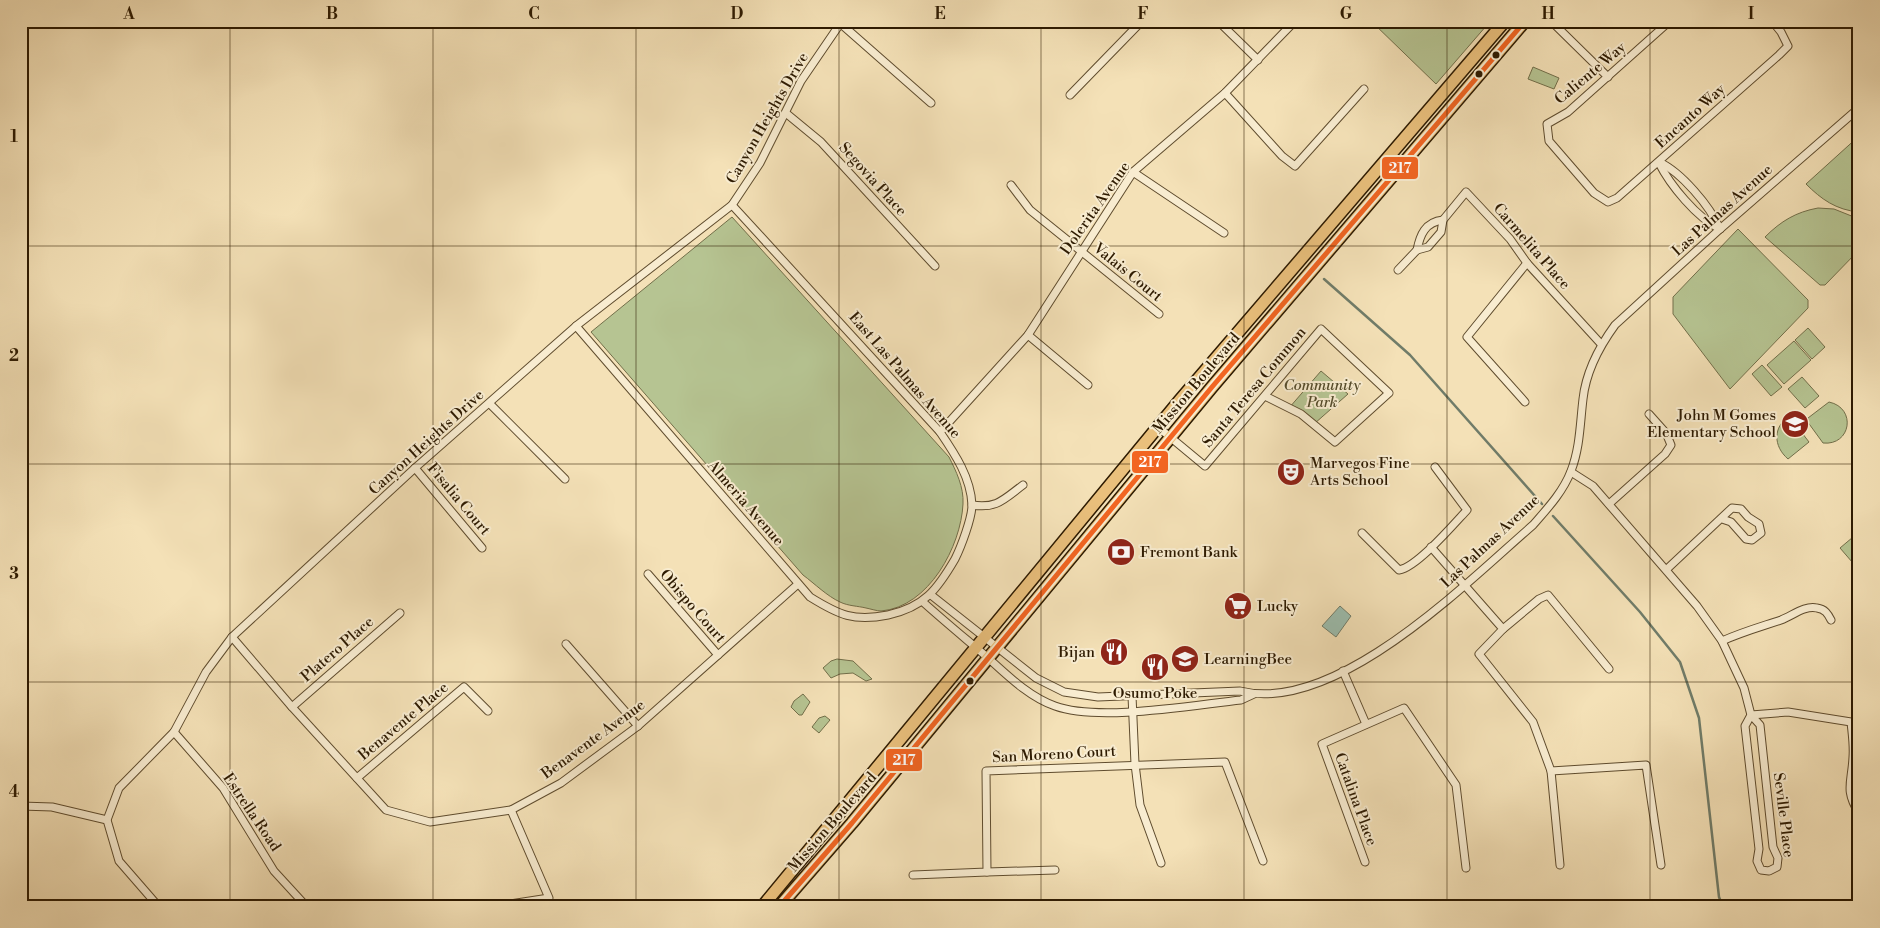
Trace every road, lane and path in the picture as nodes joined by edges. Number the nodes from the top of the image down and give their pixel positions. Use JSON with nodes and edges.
{"nodes":[{"id":1,"x":1142,"y":21,"type":"edge"},
{"id":2,"x":1218,"y":21,"type":"edge"},
{"id":3,"x":1295,"y":21,"type":"edge"},
{"id":4,"x":1505,"y":21,"type":"edge"},
{"id":5,"x":1525,"y":21,"type":"edge"},
{"id":6,"x":1670,"y":21,"type":"edge"},
{"id":7,"x":1772,"y":21,"type":"edge"},
{"id":8,"x":841,"y":22,"type":"edge"},
{"id":9,"x":1556,"y":23,"type":"edge"},
{"id":10,"x":1258,"y":60,"type":"junction"},
{"id":11,"x":1608,"y":77,"type":"junction"},
{"id":12,"x":1364,"y":89,"type":"dead end"},
{"id":13,"x":1225,"y":93,"type":"junction"},
{"id":14,"x":1070,"y":95,"type":"dead end"},
{"id":15,"x":931,"y":103,"type":"dead end"},
{"id":16,"x":1859,"y":108,"type":"edge"},
{"id":17,"x":787,"y":114,"type":"junction"},
{"id":18,"x":1659,"y":162,"type":"junction"},
{"id":19,"x":1134,"y":172,"type":"junction"},
{"id":20,"x":1011,"y":185,"type":"dead end"},
{"id":21,"x":1608,"y":202,"type":"joint"},
{"id":22,"x":732,"y":205,"type":"junction"},
{"id":23,"x":1442,"y":220,"type":"junction"},
{"id":24,"x":1720,"y":229,"type":"junction"},
{"id":25,"x":1224,"y":233,"type":"dead end"},
{"id":26,"x":1417,"y":250,"type":"junction"},
{"id":27,"x":1081,"y":251,"type":"junction"},
{"id":28,"x":1527,"y":263,"type":"junction"},
{"id":29,"x":935,"y":266,"type":"dead end"},
{"id":30,"x":1398,"y":270,"type":"dead end"},
{"id":31,"x":1158,"y":314,"type":"dead end"},
{"id":32,"x":576,"y":326,"type":"junction"},
{"id":33,"x":1028,"y":336,"type":"junction"},
{"id":34,"x":1601,"y":344,"type":"junction"},
{"id":35,"x":1088,"y":385,"type":"dead end"},
{"id":36,"x":1265,"y":396,"type":"junction"},
{"id":37,"x":1525,"y":402,"type":"dead end"},
{"id":38,"x":490,"y":404,"type":"junction"},
{"id":39,"x":1649,"y":414,"type":"dead end"},
{"id":40,"x":1158,"y":427,"type":"junction"},
{"id":41,"x":940,"y":432,"type":"junction"},
{"id":42,"x":1170,"y":437,"type":"junction"},
{"id":43,"x":1435,"y":467,"type":"dead end"},
{"id":44,"x":415,"y":468,"type":"junction"},
{"id":45,"x":1570,"y":472,"type":"junction"},
{"id":46,"x":565,"y":479,"type":"dead end"},
{"id":47,"x":1023,"y":485,"type":"dead end"},
{"id":48,"x":1609,"y":504,"type":"junction"},
{"id":49,"x":972,"y":506,"type":"junction"},
{"id":50,"x":1722,"y":519,"type":"junction"},
{"id":51,"x":1362,"y":533,"type":"dead end"},
{"id":52,"x":482,"y":548,"type":"dead end"},
{"id":53,"x":1431,"y":548,"type":"junction"},
{"id":54,"x":1667,"y":569,"type":"junction"},
{"id":55,"x":648,"y":574,"type":"dead end"},
{"id":56,"x":798,"y":584,"type":"junction"},
{"id":57,"x":1464,"y":585,"type":"junction"},
{"id":58,"x":931,"y":594,"type":"junction"},
{"id":59,"x":923,"y":602,"type":"junction"},
{"id":60,"x":400,"y":613,"type":"dead end"},
{"id":61,"x":1831,"y":620,"type":"dead end"},
{"id":62,"x":1504,"y":629,"type":"junction"},
{"id":63,"x":232,"y":637,"type":"junction"},
{"id":64,"x":985,"y":637,"type":"junction"},
{"id":65,"x":1722,"y":641,"type":"junction"},
{"id":66,"x":566,"y":644,"type":"dead end"},
{"id":67,"x":997,"y":647,"type":"junction"},
{"id":68,"x":976,"y":648,"type":"junction"},
{"id":69,"x":718,"y":655,"type":"junction"},
{"id":70,"x":988,"y":658,"type":"junction"},
{"id":71,"x":1343,"y":670,"type":"junction"},
{"id":72,"x":1609,"y":670,"type":"dead end"},
{"id":73,"x":1254,"y":694,"type":"junction"},
{"id":74,"x":1132,"y":696,"type":"junction"},
{"id":75,"x":292,"y":707,"type":"junction"},
{"id":76,"x":488,"y":711,"type":"dead end"},
{"id":77,"x":1133,"y":711,"type":"junction"},
{"id":78,"x":1751,"y":715,"type":"junction"},
{"id":79,"x":1366,"y":724,"type":"junction"},
{"id":80,"x":638,"y":726,"type":"junction"},
{"id":81,"x":174,"y":732,"type":"junction"},
{"id":82,"x":1853,"y":757,"type":"junction"},
{"id":83,"x":1135,"y":764,"type":"junction"},
{"id":84,"x":1859,"y":769,"type":"edge"},
{"id":85,"x":1551,"y":771,"type":"junction"},
{"id":86,"x":357,"y":778,"type":"junction"},
{"id":87,"x":21,"y":806,"type":"edge"},
{"id":88,"x":511,"y":810,"type":"junction"},
{"id":89,"x":1859,"y":813,"type":"edge"},
{"id":90,"x":107,"y":820,"type":"junction"},
{"id":91,"x":1263,"y":861,"type":"dead end"},
{"id":92,"x":1365,"y":862,"type":"dead end"},
{"id":93,"x":1161,"y":863,"type":"dead end"},
{"id":94,"x":1560,"y":864,"type":"dead end"},
{"id":95,"x":1661,"y":865,"type":"dead end"},
{"id":96,"x":1466,"y":868,"type":"dead end"},
{"id":97,"x":1055,"y":870,"type":"dead end"},
{"id":98,"x":987,"y":872,"type":"junction"},
{"id":99,"x":913,"y":875,"type":"dead end"},
{"id":100,"x":159,"y":907,"type":"edge"},
{"id":101,"x":307,"y":907,"type":"edge"},
{"id":102,"x":491,"y":907,"type":"edge"},
{"id":103,"x":762,"y":907,"type":"edge"},
{"id":104,"x":779,"y":907,"type":"edge"}],
"edges":[{"from":1,"to":14,"type":"street"},
{"from":2,"to":10,"type":"street"},
{"from":3,"to":10,"type":"street","name":"Dolerita Avenue"},
{"from":4,"to":40,"type":"main road","name":"Mission Boulevard"},
{"from":5,"to":42,"type":"main road","name":"Mission Boulevard"},
{"from":6,"to":11,"type":"street","name":"Caliente Way"},
{"from":7,"to":18,"type":"street","name":"Encanto Way"},
{"from":8,"to":15,"type":"street"},
{"from":8,"to":17,"type":"street","name":"Canyon Heights Drive"},
{"from":9,"to":11,"type":"street"},
{"from":10,"to":13,"type":"street","name":"Dolerita Avenue"},
{"from":11,"to":21,"type":"street","name":"Caliente Way"},
{"from":12,"to":13,"type":"street"},
{"from":13,"to":19,"type":"street","name":"Dolerita Avenue"},
{"from":16,"to":24,"type":"street","name":"Las Palmas Avenue"},
{"from":17,"to":22,"type":"street","name":"Canyon Heights Drive"},
{"from":17,"to":29,"type":"street","name":"Segovia Place"},
{"from":18,"to":21,"type":"street","name":"Encanto Way"},
{"from":18,"to":24,"type":"street"},
{"from":19,"to":25,"type":"street"},
{"from":19,"to":27,"type":"street","name":"Dolerita Avenue"},
{"from":20,"to":27,"type":"street","name":"Valais Court"},
{"from":22,"to":32,"type":"street","name":"Canyon Heights Drive"},
{"from":22,"to":41,"type":"street","name":"East Las Palmas Avenue"},
{"from":23,"to":26,"type":"street","name":"Carmelita Place"},
{"from":23,"to":26,"type":"street","name":"Carmelita Place"},
{"from":23,"to":28,"type":"street","name":"Carmelita Place"},
{"from":24,"to":34,"type":"street","name":"Las Palmas Avenue"},
{"from":26,"to":30,"type":"street","name":"Carmelita Place"},
{"from":27,"to":31,"type":"street","name":"Valais Court"},
{"from":27,"to":33,"type":"street","name":"Dolerita Avenue"},
{"from":28,"to":34,"type":"street","name":"Carmelita Place"},
{"from":28,"to":37,"type":"street"},
{"from":32,"to":38,"type":"street","name":"Canyon Heights Drive"},
{"from":32,"to":56,"type":"street","name":"Almeria Avenue"},
{"from":33,"to":35,"type":"street"},
{"from":33,"to":41,"type":"street","name":"Dolerita Avenue"},
{"from":34,"to":45,"type":"street","name":"Las Palmas Avenue"},
{"from":36,"to":36,"type":"street","name":"Santa Teresa Common"},
{"from":36,"to":42,"type":"street","name":"Santa Teresa Common"},
{"from":38,"to":44,"type":"street","name":"Canyon Heights Drive"},
{"from":38,"to":46,"type":"street"},
{"from":39,"to":48,"type":"street"},
{"from":40,"to":42,"type":"street"},
{"from":40,"to":64,"type":"main road","name":"Mission Boulevard"},
{"from":41,"to":49,"type":"street","name":"East Las Palmas Avenue"},
{"from":42,"to":67,"type":"main road","name":"Mission Boulevard"},
{"from":43,"to":53,"type":"street"},
{"from":44,"to":52,"type":"street","name":"Fisalia Court"},
{"from":44,"to":63,"type":"street","name":"Canyon Heights Drive"},
{"from":45,"to":48,"type":"street","name":"Seville Place"},
{"from":45,"to":57,"type":"street","name":"Las Palmas Avenue"},
{"from":47,"to":49,"type":"street"},
{"from":48,"to":54,"type":"street","name":"Seville Place"},
{"from":49,"to":58,"type":"street","name":"East Las Palmas Avenue"},
{"from":50,"to":50,"type":"street"},
{"from":50,"to":54,"type":"street"},
{"from":51,"to":53,"type":"street"},
{"from":53,"to":57,"type":"street"},
{"from":54,"to":65,"type":"street","name":"Seville Place"},
{"from":55,"to":69,"type":"street","name":"Obispo Court"},
{"from":56,"to":59,"type":"street","name":"Almeria Avenue"},
{"from":56,"to":69,"type":"street","name":"Benavente Avenue"},
{"from":57,"to":62,"type":"street"},
{"from":57,"to":71,"type":"street","name":"Las Palmas Avenue"},
{"from":58,"to":59,"type":"street","name":"Almeria Avenue"},
{"from":58,"to":64,"type":"street"},
{"from":59,"to":68,"type":"street"},
{"from":60,"to":75,"type":"street","name":"Platero Place"},
{"from":61,"to":65,"type":"street"},
{"from":62,"to":72,"type":"street"},
{"from":62,"to":85,"type":"street"},
{"from":63,"to":75,"type":"street","name":"Benavente Avenue"},
{"from":63,"to":81,"type":"street","name":"Canyon Heights Drive"},
{"from":64,"to":67,"type":"street"},
{"from":64,"to":68,"type":"main road","name":"Mission Boulevard"},
{"from":65,"to":78,"type":"street","name":"Seville Place"},
{"from":66,"to":80,"type":"street"},
{"from":67,"to":70,"type":"main road","name":"Mission Boulevard"},
{"from":67,"to":74,"type":"street","name":"Las Palmas Avenue"},
{"from":68,"to":70,"type":"street","name":"Las Palmas Avenue"},
{"from":68,"to":103,"type":"main road","name":"Mission Boulevard"},
{"from":69,"to":80,"type":"street","name":"Benavente Avenue"},
{"from":70,"to":77,"type":"street","name":"Las Palmas Avenue"},
{"from":70,"to":104,"type":"main road","name":"Mission Boulevard"},
{"from":71,"to":73,"type":"street","name":"Las Palmas Avenue"},
{"from":71,"to":79,"type":"street"},
{"from":73,"to":74,"type":"street","name":"Las Palmas Avenue"},
{"from":73,"to":77,"type":"street","name":"Las Palmas Avenue"},
{"from":74,"to":77,"type":"street"},
{"from":75,"to":86,"type":"street","name":"Benavente Avenue"},
{"from":76,"to":86,"type":"street","name":"Benavente Place"},
{"from":77,"to":83,"type":"street"},
{"from":78,"to":78,"type":"street","name":"Seville Place"},
{"from":78,"to":82,"type":"street"},
{"from":79,"to":92,"type":"street","name":"Catalina Place"},
{"from":79,"to":96,"type":"street"},
{"from":80,"to":88,"type":"street","name":"Benavente Avenue"},
{"from":81,"to":90,"type":"street","name":"Canyon Heights Drive"},
{"from":81,"to":101,"type":"street","name":"Estrella Road"},
{"from":82,"to":84,"type":"street"},
{"from":82,"to":89,"type":"street"},
{"from":83,"to":91,"type":"street"},
{"from":83,"to":93,"type":"street"},
{"from":83,"to":98,"type":"street","name":"San Moreno Court"},
{"from":85,"to":94,"type":"street"},
{"from":85,"to":95,"type":"street"},
{"from":86,"to":88,"type":"street","name":"Benavente Avenue"},
{"from":87,"to":90,"type":"street"},
{"from":88,"to":102,"type":"street"},
{"from":90,"to":100,"type":"street"},
{"from":97,"to":98,"type":"street"},
{"from":98,"to":99,"type":"street"}]}
